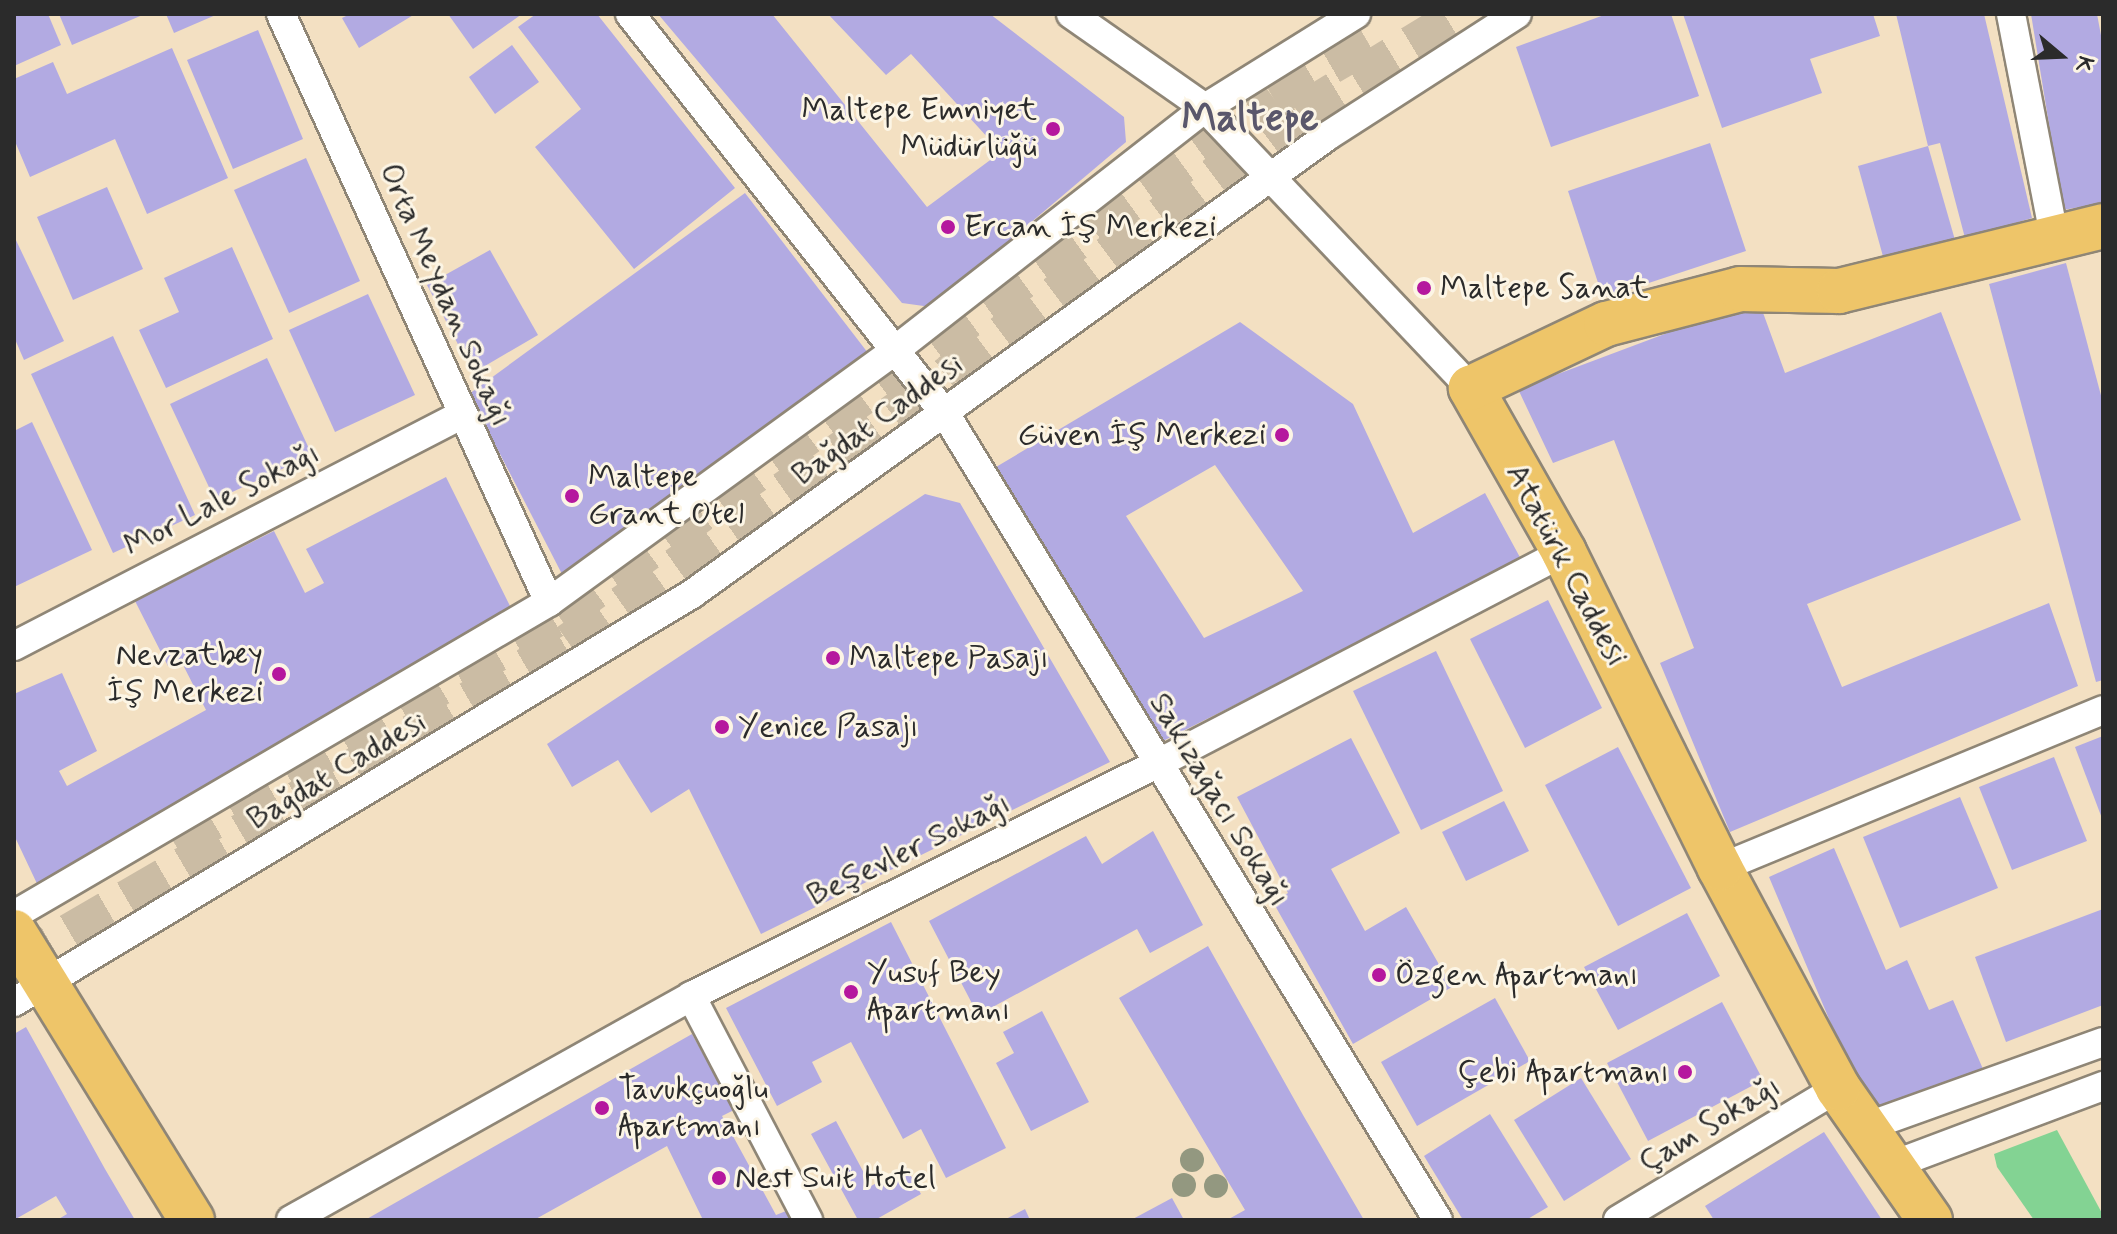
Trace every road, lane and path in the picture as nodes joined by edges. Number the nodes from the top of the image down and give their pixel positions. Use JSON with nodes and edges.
{"nodes":[{"id":1,"x":281,"y":14,"type":"edge"},
{"id":2,"x":630,"y":14,"type":"edge"},
{"id":3,"x":1071,"y":14,"type":"edge"},
{"id":4,"x":1356,"y":14,"type":"edge"},
{"id":5,"x":1517,"y":14,"type":"edge"},
{"id":6,"x":2011,"y":14,"type":"edge"},
{"id":7,"x":1205,"y":108,"type":"junction"},
{"id":8,"x":1271,"y":177,"type":"junction"},
{"id":9,"x":2101,"y":235,"type":"edge"},
{"id":10,"x":2054,"y":236,"type":"junction"},
{"id":11,"x":894,"y":351,"type":"junction"},
{"id":12,"x":1471,"y":388,"type":"junction"},
{"id":13,"x":461,"y":415,"type":"junction"},
{"id":14,"x":946,"y":415,"type":"junction"},
{"id":15,"x":1564,"y":552,"type":"junction"},
{"id":16,"x":549,"y":602,"type":"junction"},
{"id":17,"x":14,"y":646,"type":"edge"},
{"id":18,"x":2103,"y":710,"type":"edge"},
{"id":19,"x":1157,"y":764,"type":"junction"},
{"id":20,"x":1720,"y":868,"type":"junction"},
{"id":21,"x":14,"y":915,"type":"edge"},
{"id":22,"x":14,"y":932,"type":"edge"},
{"id":23,"x":28,"y":994,"type":"edge"},
{"id":24,"x":691,"y":996,"type":"junction"},
{"id":25,"x":2103,"y":1042,"type":"edge"},
{"id":26,"x":2103,"y":1086,"type":"edge"},
{"id":27,"x":1838,"y":1088,"type":"junction"},
{"id":28,"x":1863,"y":1128,"type":"junction"},
{"id":29,"x":1890,"y":1166,"type":"junction"},
{"id":30,"x":192,"y":1220,"type":"edge"},
{"id":31,"x":291,"y":1220,"type":"edge"},
{"id":32,"x":808,"y":1220,"type":"edge"},
{"id":33,"x":1438,"y":1220,"type":"edge"},
{"id":34,"x":1618,"y":1220,"type":"edge"},
{"id":35,"x":1930,"y":1220,"type":"edge"}],
"edges":[{"from":1,"to":13,"type":"street","name":"Orta Meydan Sokağı"},
{"from":2,"to":11,"type":"street"},
{"from":3,"to":7,"type":"street","name":"Atatürk Caddesi"},
{"from":4,"to":7,"type":"street","name":"Bağdat Caddesi"},
{"from":5,"to":8,"type":"street","name":"Bağdat Caddesi"},
{"from":6,"to":10,"type":"street"},
{"from":7,"to":8,"type":"street","name":"Atatürk Caddesi"},
{"from":7,"to":11,"type":"street","name":"Bağdat Caddesi"},
{"from":8,"to":12,"type":"street","name":"Atatürk Caddesi"},
{"from":8,"to":14,"type":"street","name":"Bağdat Caddesi"},
{"from":9,"to":10,"type":"main road"},
{"from":10,"to":12,"type":"main road"},
{"from":11,"to":14,"type":"street","name":"Sakızağacı Sokağı"},
{"from":11,"to":16,"type":"street","name":"Bağdat Caddesi"},
{"from":12,"to":15,"type":"main road","name":"Atatürk Caddesi"},
{"from":13,"to":16,"type":"street","name":"Orta Meydan Sokağı"},
{"from":13,"to":17,"type":"street","name":"Mor Lale Sokağı"},
{"from":14,"to":19,"type":"street","name":"Sakızağacı Sokağı"},
{"from":14,"to":23,"type":"street","name":"Bağdat Caddesi"},
{"from":15,"to":19,"type":"street","name":"Beşevler Sokağı"},
{"from":15,"to":20,"type":"main road","name":"Atatürk Caddesi"},
{"from":16,"to":21,"type":"street","name":"Bağdat Caddesi"},
{"from":18,"to":20,"type":"street"},
{"from":19,"to":24,"type":"street","name":"Beşevler Sokağı"},
{"from":19,"to":33,"type":"street","name":"Sakızağacı Sokağı"},
{"from":20,"to":27,"type":"main road","name":"Atatürk Caddesi"},
{"from":22,"to":23,"type":"main road"},
{"from":23,"to":30,"type":"main road"},
{"from":24,"to":31,"type":"street","name":"Beşevler Sokağı"},
{"from":24,"to":32,"type":"street"},
{"from":25,"to":28,"type":"street"},
{"from":26,"to":29,"type":"street"},
{"from":27,"to":28,"type":"main road","name":"Atatürk Caddesi"},
{"from":27,"to":34,"type":"street","name":"Çam Sokağı"},
{"from":28,"to":29,"type":"main road","name":"Atatürk Caddesi"},
{"from":29,"to":35,"type":"main road","name":"Atatürk Caddesi"}]}
